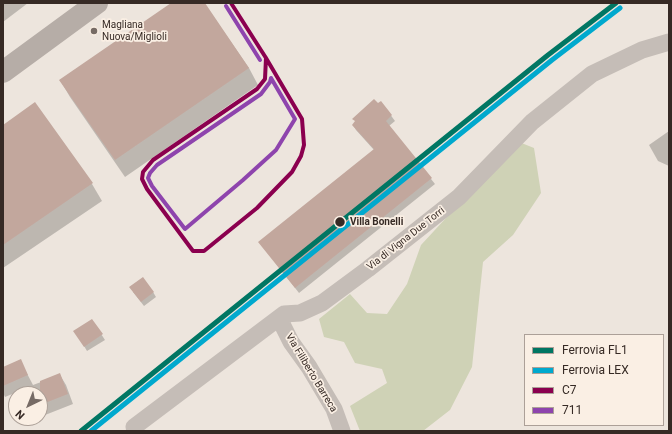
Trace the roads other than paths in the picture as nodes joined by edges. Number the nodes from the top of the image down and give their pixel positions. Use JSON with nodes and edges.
{"nodes":[{"id":1,"x":97,"y":3,"type":"edge"},
{"id":2,"x":669,"y":42,"type":"edge"},
{"id":3,"x":3,"y":72,"type":"edge"},
{"id":4,"x":284,"y":314,"type":"junction"},
{"id":5,"x":134,"y":427,"type":"dead end"},
{"id":6,"x":342,"y":431,"type":"edge"}],
"edges":[{"from":1,"to":3,"type":"main road"},
{"from":2,"to":4,"type":"street","name":"Via di Vigna Due Torri"},
{"from":4,"to":5,"type":"street","name":"Via di Vigna Due Torri"},
{"from":4,"to":6,"type":"street","name":"Via Filiberto Barreca"}]}
